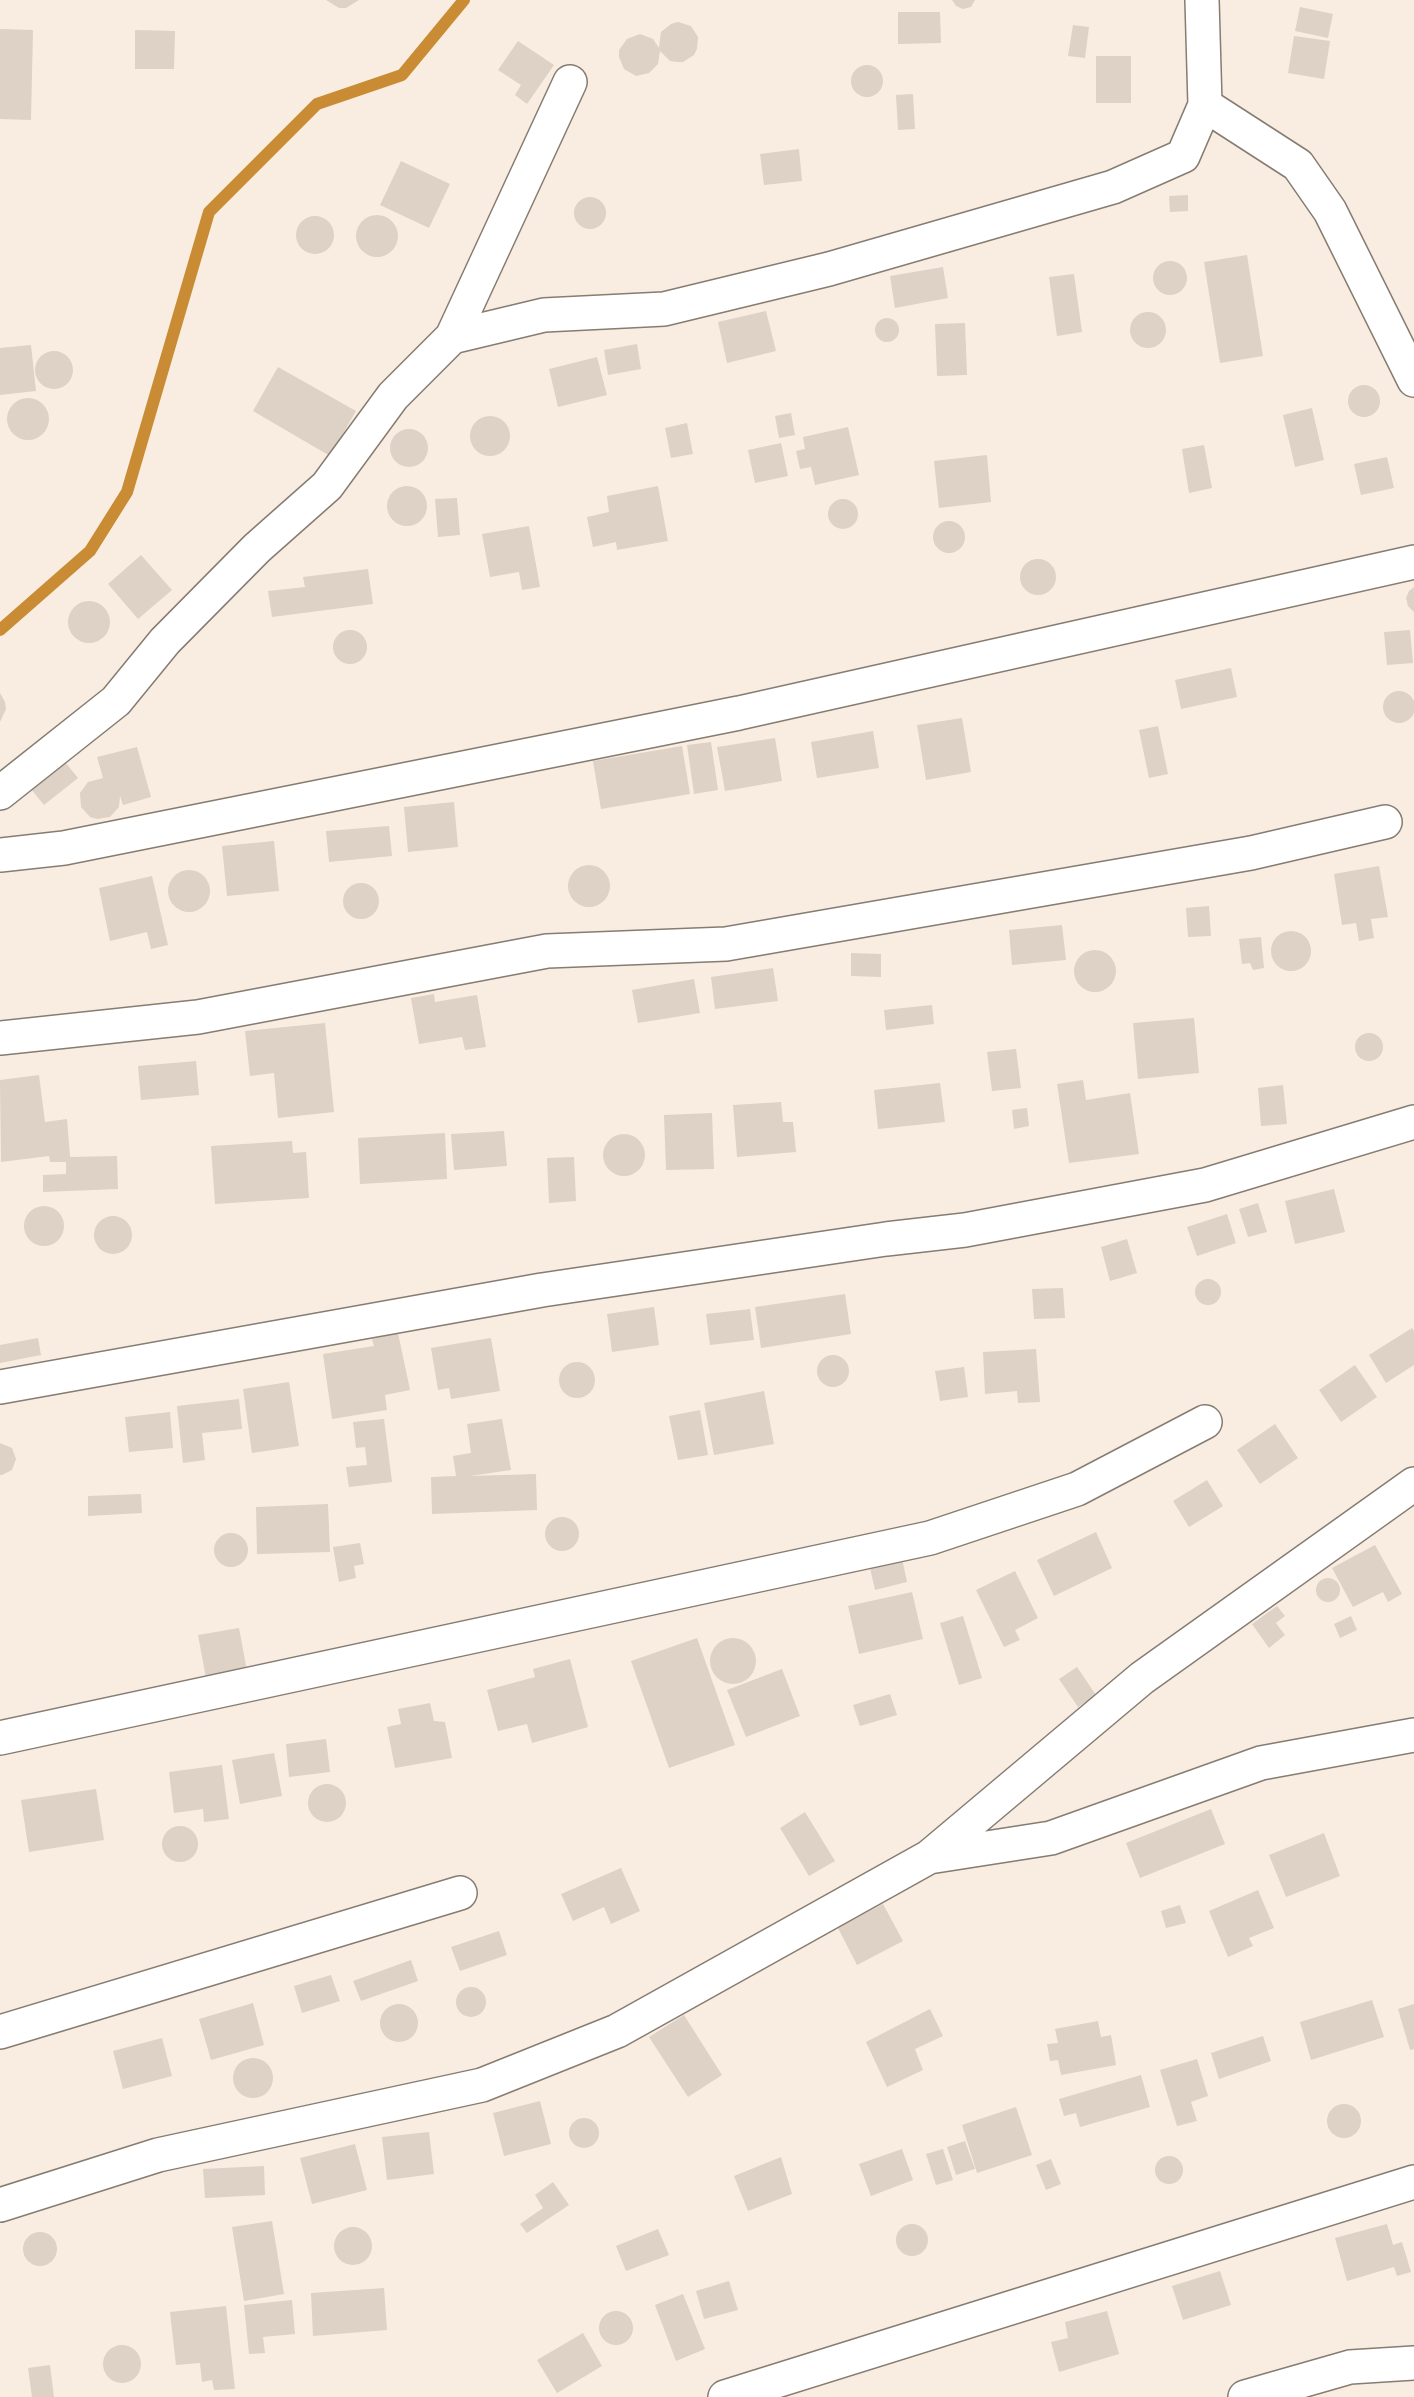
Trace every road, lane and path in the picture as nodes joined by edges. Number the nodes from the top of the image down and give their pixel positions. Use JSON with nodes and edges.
{"nodes":[{"id":1,"x":1202,"y":0,"type":"edge"},
{"id":2,"x":570,"y":82,"type":"dead end"},
{"id":3,"x":1205,"y":105,"type":"junction"},
{"id":4,"x":452,"y":338,"type":"junction"},
{"id":5,"x":1414,"y":380,"type":"edge"},
{"id":6,"x":1414,"y":562,"type":"edge"},
{"id":7,"x":0,"y":793,"type":"edge"},
{"id":8,"x":1385,"y":822,"type":"dead end"},
{"id":9,"x":0,"y":855,"type":"edge"},
{"id":10,"x":0,"y":1038,"type":"edge"},
{"id":11,"x":1414,"y":1122,"type":"edge"},
{"id":12,"x":0,"y":1387,"type":"edge"},
{"id":13,"x":1205,"y":1422,"type":"dead end"},
{"id":14,"x":1414,"y":1484,"type":"edge"},
{"id":15,"x":1414,"y":1735,"type":"edge"},
{"id":16,"x":0,"y":1738,"type":"edge"},
{"id":17,"x":928,"y":1857,"type":"junction"},
{"id":18,"x":460,"y":1893,"type":"dead end"},
{"id":19,"x":0,"y":2032,"type":"edge"},
{"id":20,"x":1414,"y":2182,"type":"edge"},
{"id":21,"x":0,"y":2205,"type":"edge"},
{"id":22,"x":1414,"y":2363,"type":"edge"},
{"id":23,"x":725,"y":2397,"type":"edge"},
{"id":24,"x":1245,"y":2397,"type":"edge"}],
"edges":[{"from":1,"to":3,"type":"street"},
{"from":2,"to":4,"type":"street"},
{"from":3,"to":4,"type":"street"},
{"from":3,"to":5,"type":"street"},
{"from":4,"to":7,"type":"street"},
{"from":6,"to":9,"type":"street"},
{"from":8,"to":10,"type":"street"},
{"from":11,"to":12,"type":"street"},
{"from":13,"to":16,"type":"street"},
{"from":14,"to":17,"type":"street"},
{"from":15,"to":17,"type":"street"},
{"from":17,"to":21,"type":"street"},
{"from":18,"to":19,"type":"street"},
{"from":20,"to":23,"type":"street"},
{"from":22,"to":24,"type":"street"}]}
